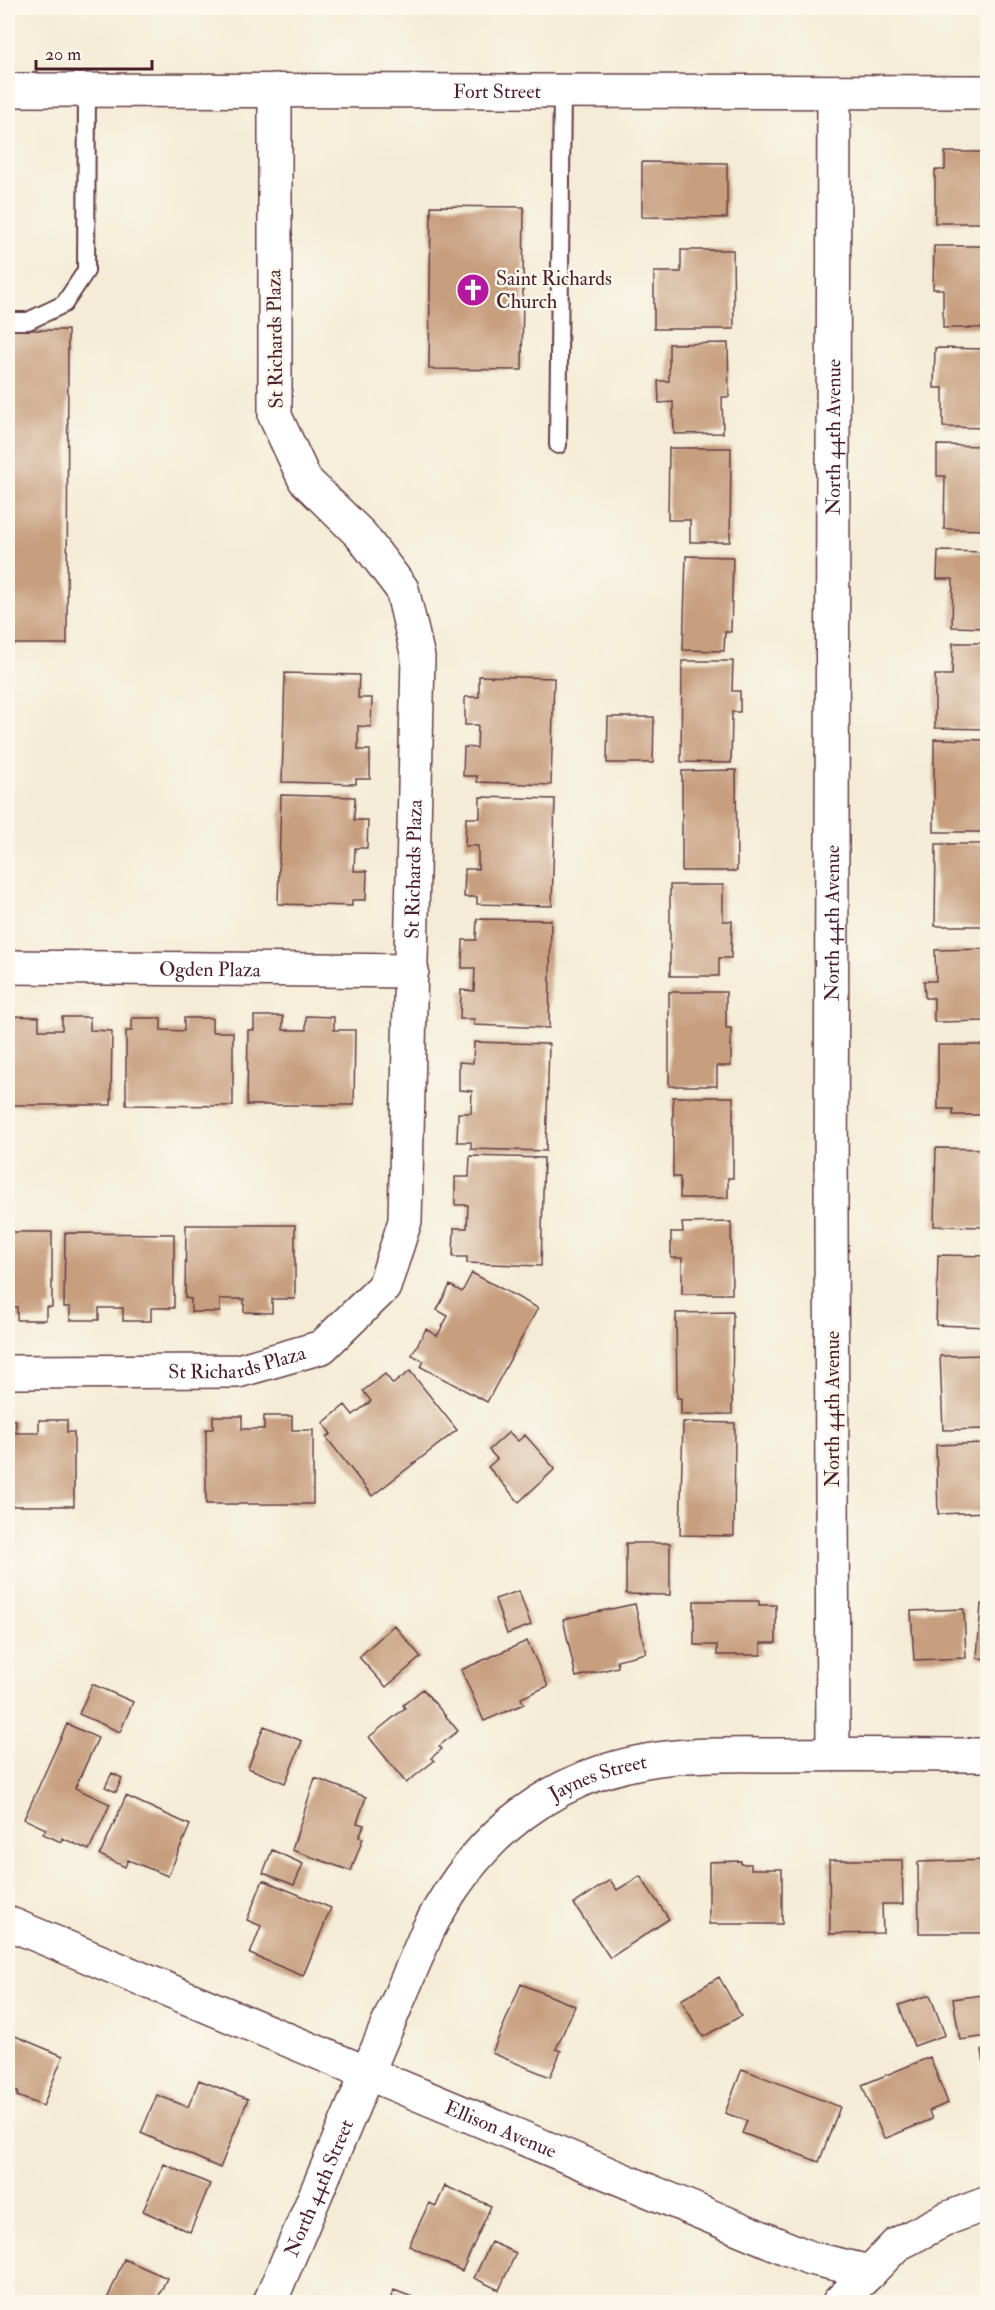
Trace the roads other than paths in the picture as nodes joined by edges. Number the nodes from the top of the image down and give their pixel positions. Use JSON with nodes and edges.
{"nodes":[{"id":1,"x":8,"y":90,"type":"edge"},
{"id":2,"x":87,"y":90,"type":"junction"},
{"id":3,"x":275,"y":90,"type":"junction"},
{"id":4,"x":562,"y":91,"type":"junction"},
{"id":5,"x":834,"y":92,"type":"junction"},
{"id":6,"x":987,"y":92,"type":"edge"},
{"id":7,"x":8,"y":321,"type":"edge"},
{"id":8,"x":558,"y":445,"type":"dead end"},
{"id":9,"x":8,"y":967,"type":"edge"},
{"id":10,"x":412,"y":971,"type":"junction"},
{"id":11,"x":8,"y":1372,"type":"edge"},
{"id":12,"x":833,"y":1754,"type":"junction"},
{"id":13,"x":987,"y":1755,"type":"edge"},
{"id":14,"x":8,"y":1923,"type":"edge"},
{"id":15,"x":367,"y":2073,"type":"junction"},
{"id":16,"x":987,"y":2202,"type":"edge"},
{"id":17,"x":870,"y":2272,"type":"junction"},
{"id":18,"x":270,"y":2302,"type":"edge"},
{"id":19,"x":839,"y":2302,"type":"edge"}],
"edges":[{"from":1,"to":2,"type":"street","name":"Fort Street"},
{"from":2,"to":3,"type":"street","name":"Fort Street"},
{"from":2,"to":7,"type":"lane"},
{"from":3,"to":4,"type":"street","name":"Fort Street"},
{"from":3,"to":10,"type":"street","name":"St Richards Plaza"},
{"from":4,"to":5,"type":"street","name":"Fort Street"},
{"from":4,"to":8,"type":"lane"},
{"from":5,"to":6,"type":"street","name":"Fort Street"},
{"from":5,"to":12,"type":"street","name":"North 44th Avenue"},
{"from":9,"to":10,"type":"street","name":"Ogden Plaza"},
{"from":10,"to":11,"type":"street","name":"St Richards Plaza"},
{"from":12,"to":13,"type":"street","name":"Jaynes Street"},
{"from":12,"to":15,"type":"street","name":"Jaynes Street"},
{"from":14,"to":15,"type":"street","name":"Ellison Avenue"},
{"from":15,"to":17,"type":"street","name":"Ellison Avenue"},
{"from":15,"to":18,"type":"street","name":"North 44th Street"},
{"from":16,"to":17,"type":"street"},
{"from":17,"to":19,"type":"street"}]}
